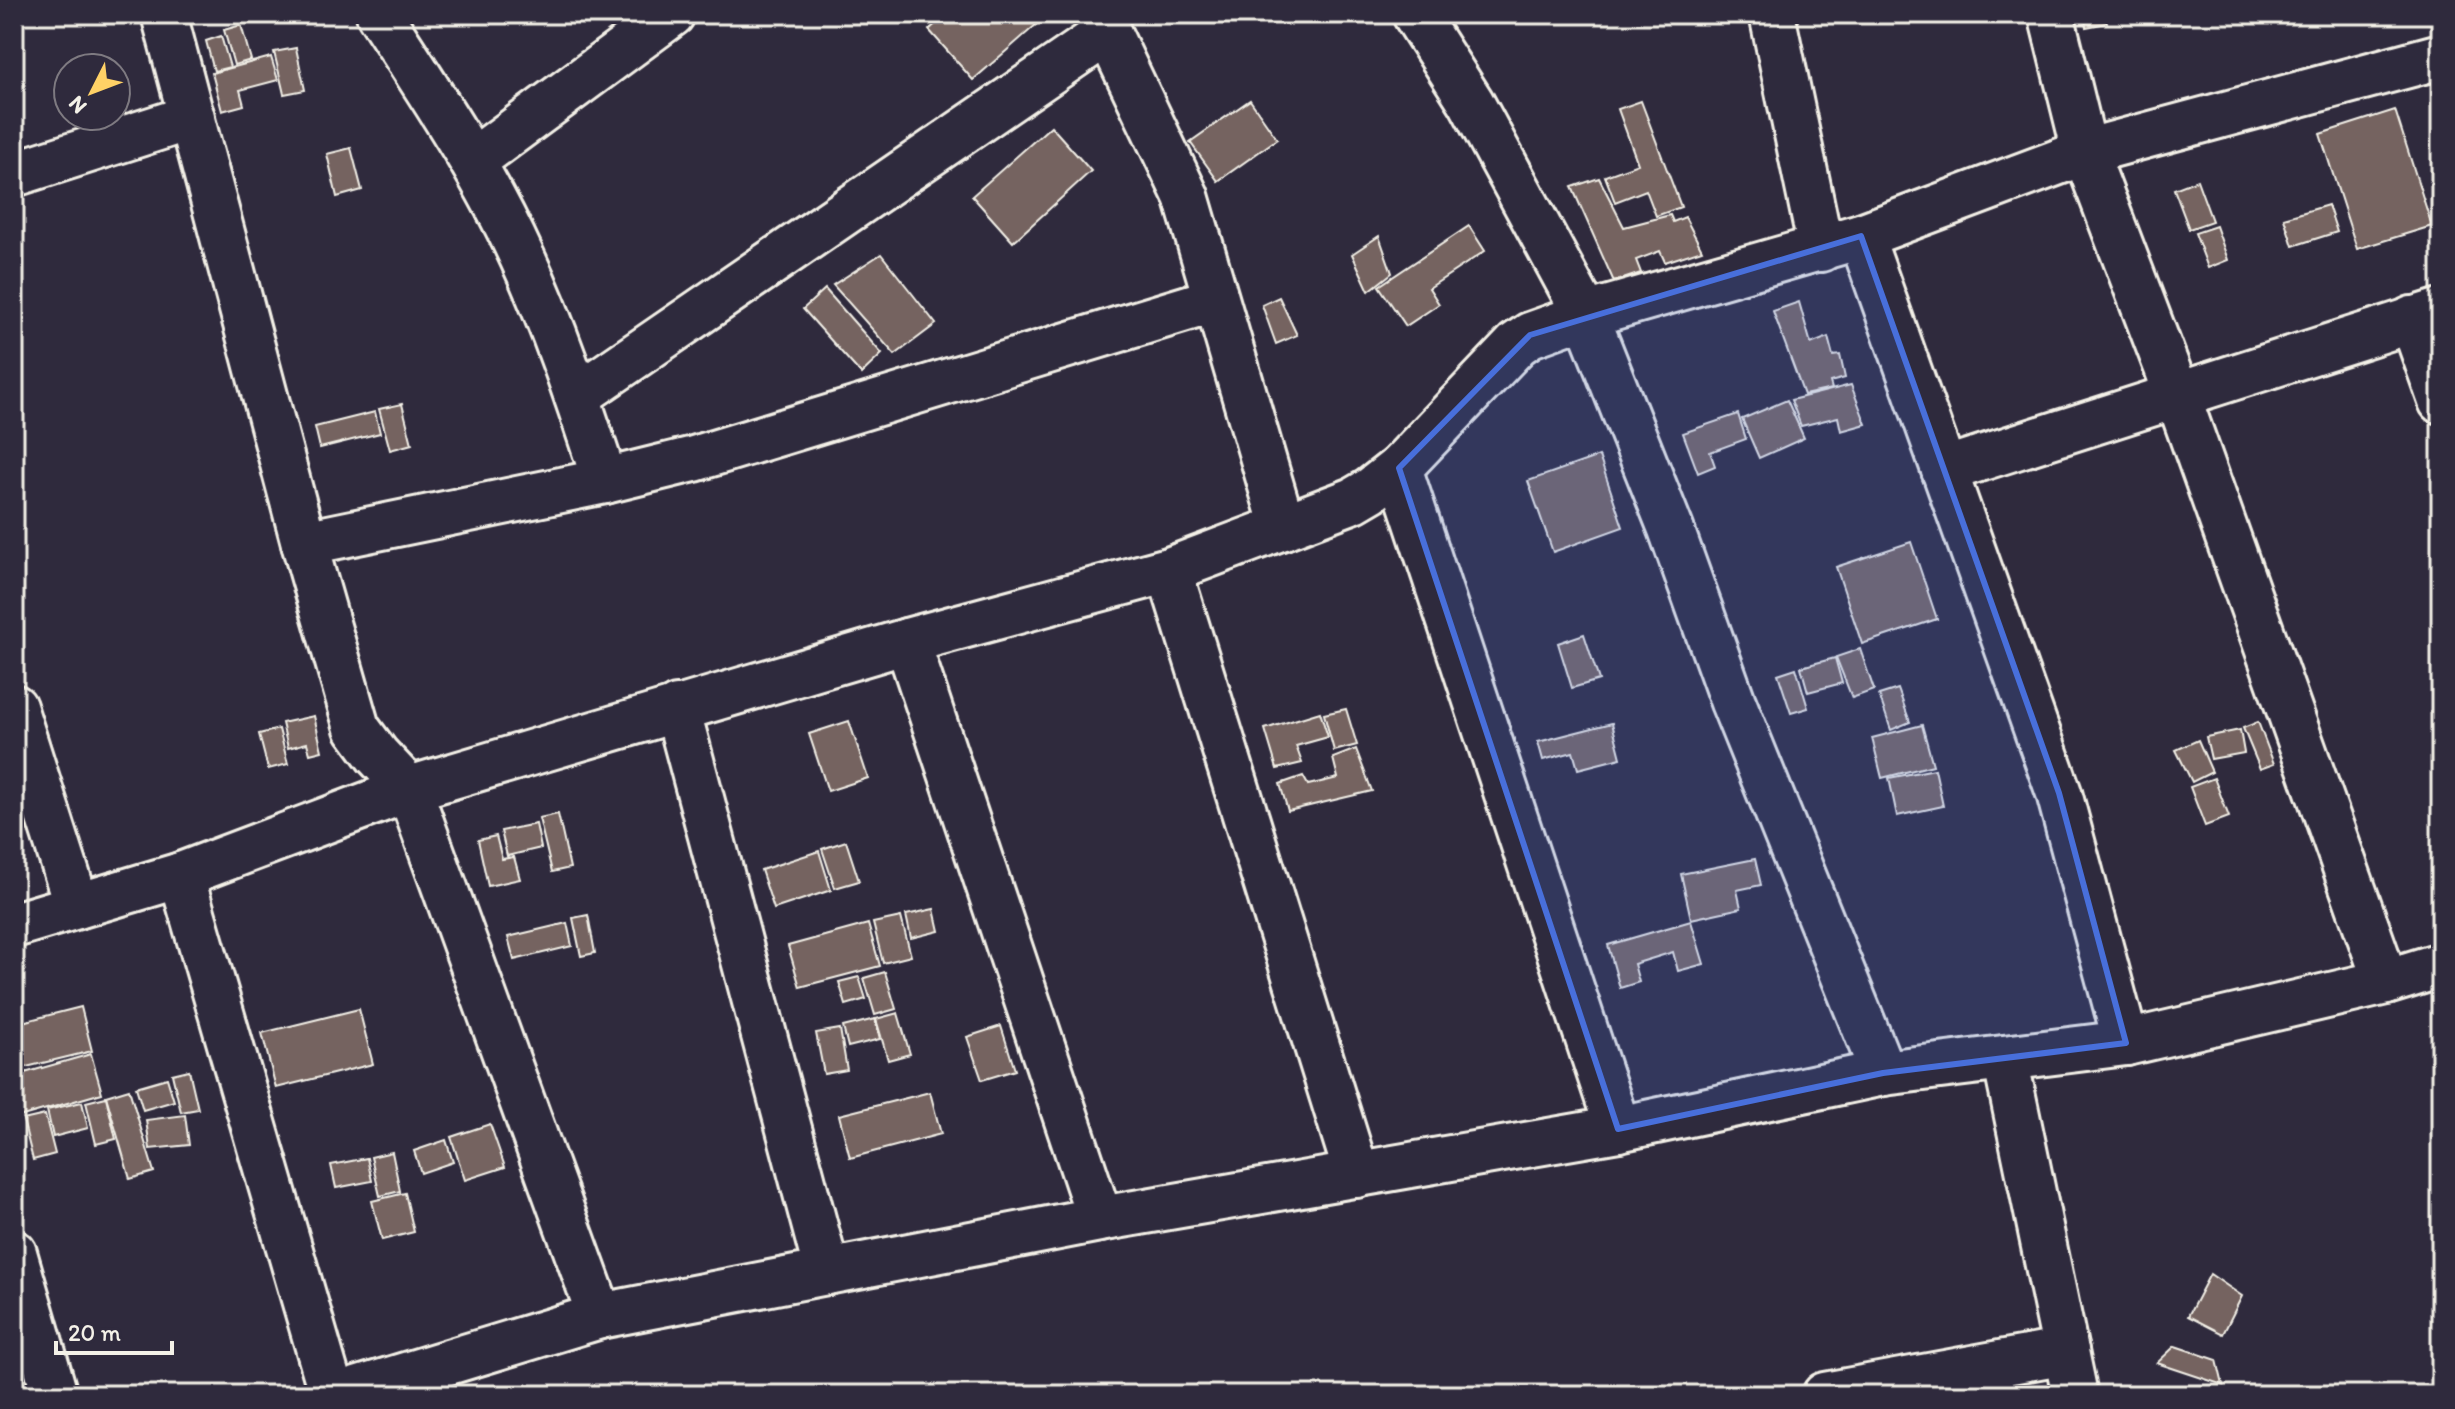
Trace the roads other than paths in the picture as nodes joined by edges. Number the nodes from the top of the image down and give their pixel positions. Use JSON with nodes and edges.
{"nodes":[{"id":1,"x":164,"y":14,"type":"edge"},
{"id":2,"x":379,"y":14,"type":"edge"},
{"id":3,"x":672,"y":14,"type":"edge"},
{"id":4,"x":1415,"y":14,"type":"edge"},
{"id":5,"x":1772,"y":14,"type":"edge"},
{"id":6,"x":2051,"y":14,"type":"edge"},
{"id":7,"x":1102,"y":23,"type":"edge"},
{"id":8,"x":2441,"y":56,"type":"edge"},
{"id":9,"x":192,"y":117,"type":"junction"},
{"id":10,"x":2085,"y":152,"type":"junction"},
{"id":11,"x":473,"y":161,"type":"junction"},
{"id":12,"x":14,"y":174,"type":"edge"},
{"id":13,"x":1841,"y":242,"type":"junction"},
{"id":14,"x":1215,"y":300,"type":"junction"},
{"id":15,"x":1586,"y":315,"type":"junction"},
{"id":16,"x":2426,"y":315,"type":"edge"},
{"id":17,"x":2177,"y":394,"type":"junction"},
{"id":18,"x":577,"y":396,"type":"junction"},
{"id":19,"x":2441,"y":401,"type":"edge"},
{"id":20,"x":1399,"y":468,"type":"junction"},
{"id":21,"x":1944,"y":470,"type":"junction"},
{"id":22,"x":605,"y":481,"type":"junction"},
{"id":23,"x":1283,"y":527,"type":"junction"},
{"id":24,"x":304,"y":543,"type":"junction"},
{"id":25,"x":1169,"y":570,"type":"junction"},
{"id":26,"x":907,"y":641,"type":"junction"},
{"id":27,"x":14,"y":707,"type":"edge"},
{"id":28,"x":677,"y":708,"type":"junction"},
{"id":29,"x":409,"y":789,"type":"junction"},
{"id":30,"x":181,"y":875,"type":"junction"},
{"id":31,"x":77,"y":906,"type":"junction"},
{"id":32,"x":14,"y":925,"type":"edge"},
{"id":33,"x":2441,"y":965,"type":"edge"},
{"id":34,"x":2386,"y":982,"type":"junction"},
{"id":35,"x":2126,"y":1043,"type":"junction"},
{"id":36,"x":2005,"y":1058,"type":"junction"},
{"id":37,"x":1883,"y":1073,"type":"junction"},
{"id":38,"x":1618,"y":1129,"type":"junction"},
{"id":39,"x":1357,"y":1175,"type":"junction"},
{"id":40,"x":1100,"y":1219,"type":"junction"},
{"id":41,"x":14,"y":1253,"type":"edge"},
{"id":42,"x":827,"y":1272,"type":"junction"},
{"id":43,"x":600,"y":1316,"type":"junction"},
{"id":44,"x":2066,"y":1351,"type":"junction"},
{"id":45,"x":55,"y":1395,"type":"edge"},
{"id":46,"x":332,"y":1395,"type":"edge"},
{"id":47,"x":340,"y":1395,"type":"edge"},
{"id":48,"x":1825,"y":1395,"type":"edge"},
{"id":49,"x":2075,"y":1395,"type":"edge"}],
"edges":[{"from":1,"to":9,"type":"street"},
{"from":2,"to":11,"type":"street"},
{"from":3,"to":11,"type":"street"},
{"from":4,"to":15,"type":"street"},
{"from":5,"to":13,"type":"street"},
{"from":6,"to":10,"type":"street"},
{"from":7,"to":14,"type":"street"},
{"from":7,"to":18,"type":"street"},
{"from":8,"to":10,"type":"street"},
{"from":9,"to":12,"type":"street"},
{"from":9,"to":24,"type":"street"},
{"from":10,"to":13,"type":"street"},
{"from":10,"to":17,"type":"street"},
{"from":11,"to":18,"type":"street"},
{"from":13,"to":15,"type":"street"},
{"from":13,"to":21,"type":"street"},
{"from":14,"to":22,"type":"street"},
{"from":14,"to":23,"type":"street"},
{"from":15,"to":20,"type":"street"},
{"from":15,"to":37,"type":"street"},
{"from":16,"to":17,"type":"street"},
{"from":16,"to":19,"type":"street"},
{"from":17,"to":21,"type":"street"},
{"from":17,"to":34,"type":"street"},
{"from":18,"to":22,"type":"street"},
{"from":20,"to":23,"type":"street"},
{"from":20,"to":38,"type":"street"},
{"from":21,"to":35,"type":"street"},
{"from":22,"to":24,"type":"street"},
{"from":23,"to":25,"type":"street"},
{"from":24,"to":29,"type":"street"},
{"from":25,"to":26,"type":"street"},
{"from":25,"to":39,"type":"street"},
{"from":26,"to":28,"type":"street"},
{"from":26,"to":40,"type":"street"},
{"from":27,"to":31,"type":"street"},
{"from":28,"to":29,"type":"street"},
{"from":28,"to":42,"type":"street"},
{"from":29,"to":30,"type":"street"},
{"from":29,"to":43,"type":"street"},
{"from":30,"to":31,"type":"street"},
{"from":30,"to":46,"type":"street"},
{"from":31,"to":32,"type":"street"},
{"from":33,"to":34,"type":"street"},
{"from":34,"to":35,"type":"street"},
{"from":35,"to":36,"type":"street"},
{"from":36,"to":37,"type":"street"},
{"from":36,"to":44,"type":"street"},
{"from":37,"to":38,"type":"street"},
{"from":38,"to":39,"type":"street"},
{"from":39,"to":40,"type":"street"},
{"from":40,"to":42,"type":"street"},
{"from":41,"to":45,"type":"street"},
{"from":42,"to":43,"type":"street"},
{"from":43,"to":47,"type":"street"},
{"from":44,"to":48,"type":"street"},
{"from":44,"to":49,"type":"street"}]}
